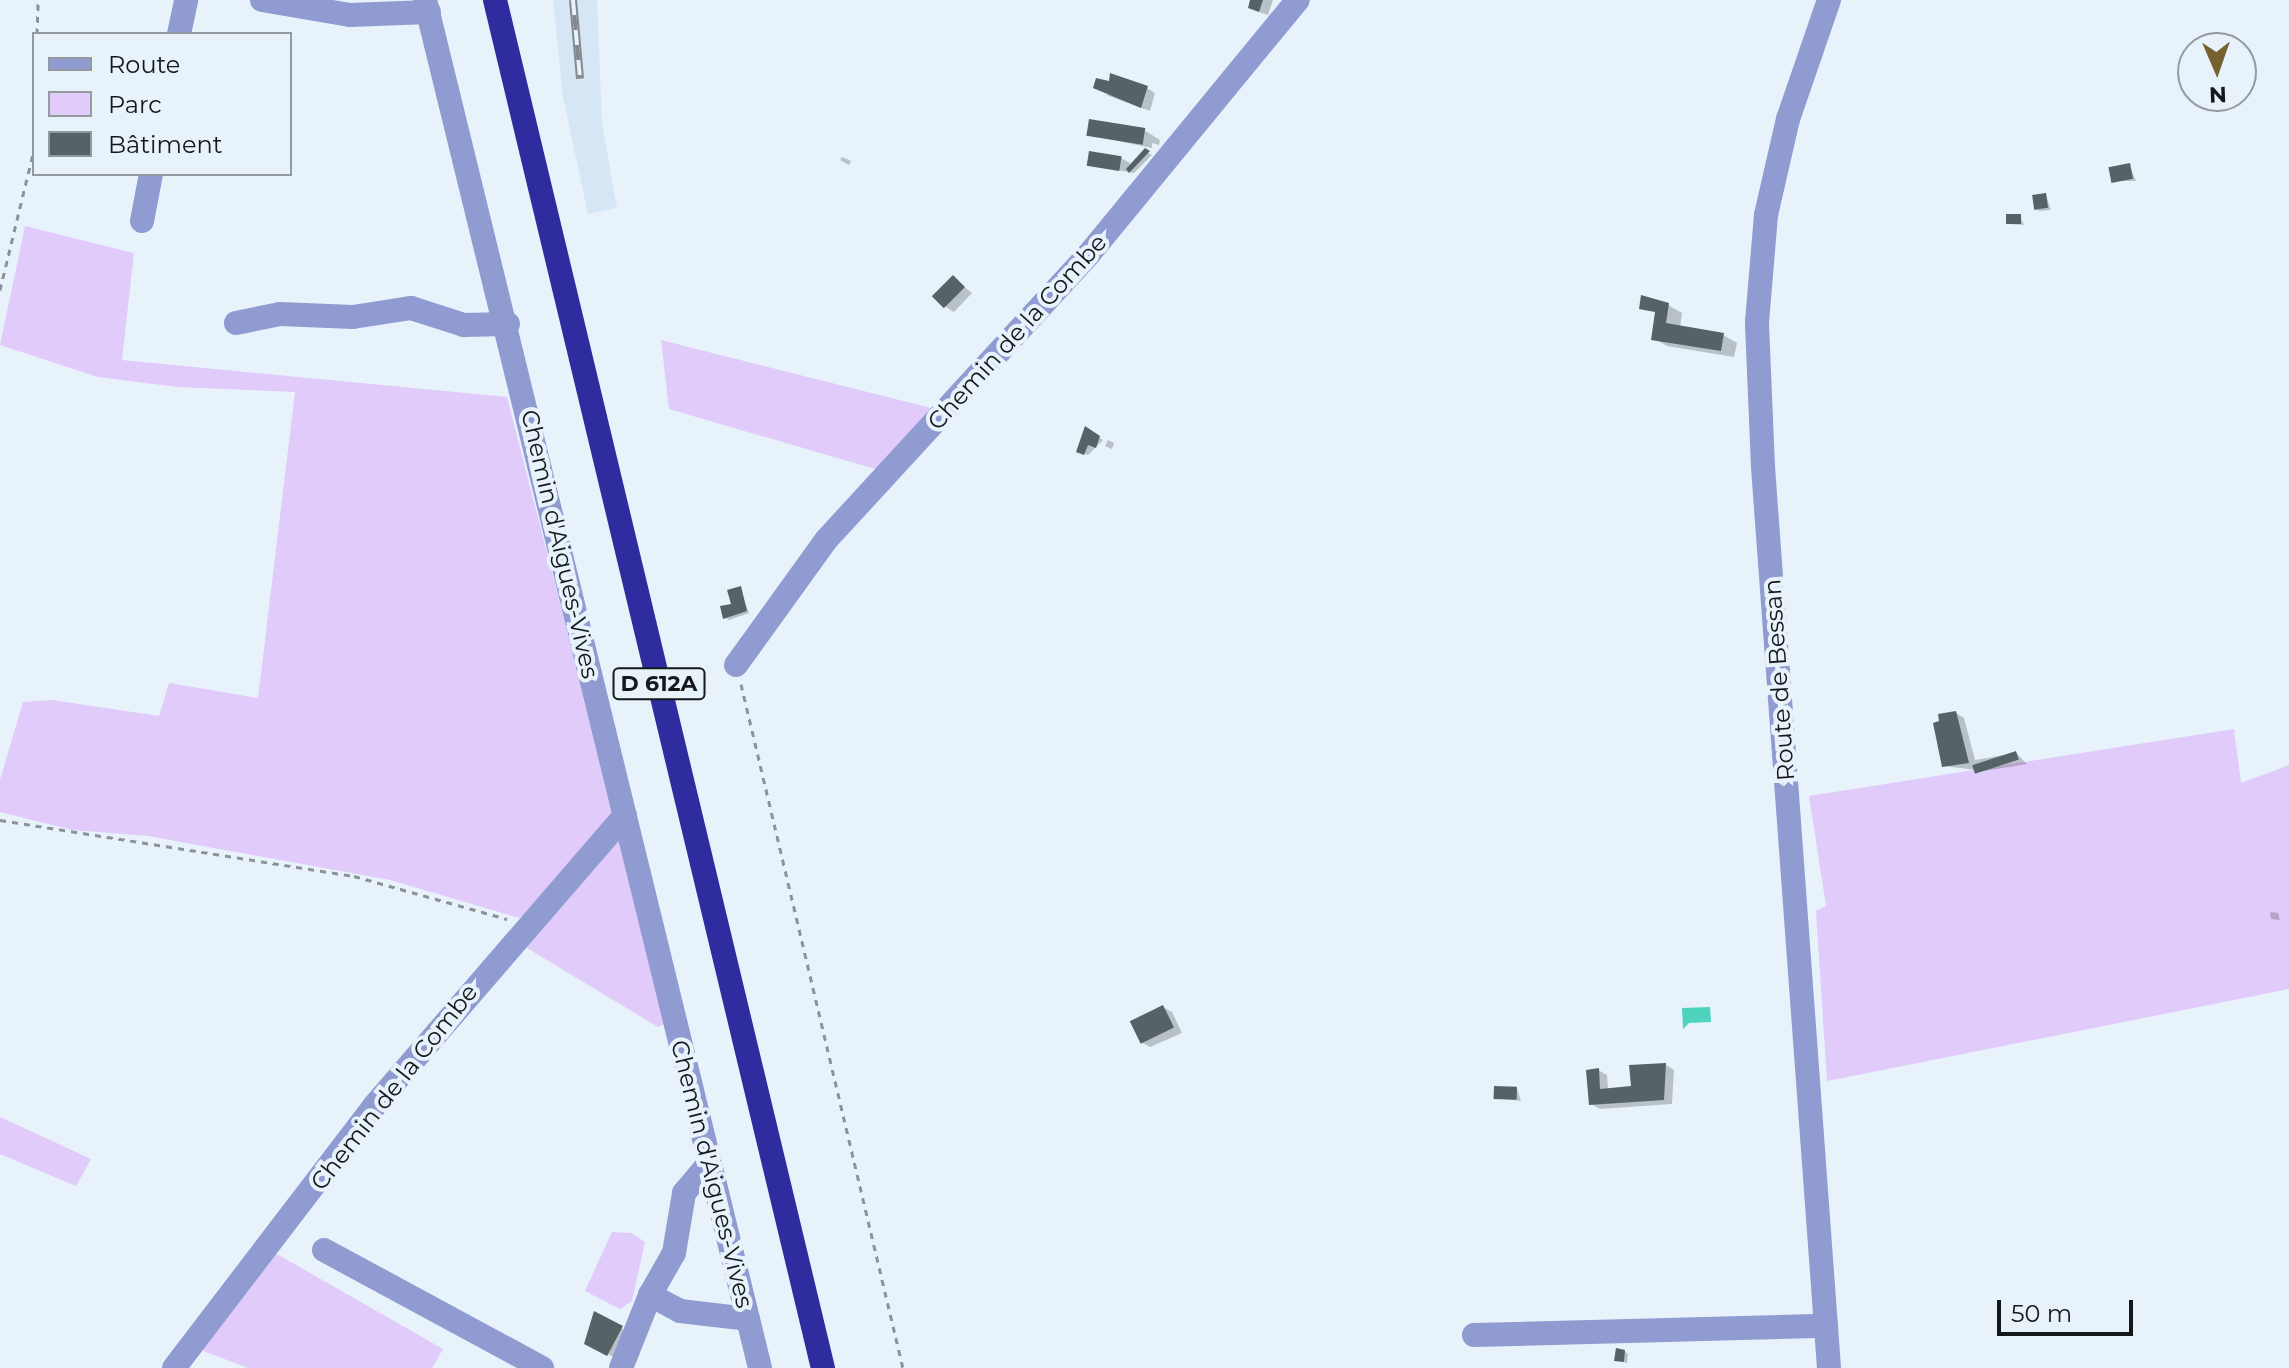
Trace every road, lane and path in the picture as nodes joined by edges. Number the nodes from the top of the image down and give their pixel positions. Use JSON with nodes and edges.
{"nodes":[{"id":1,"x":38,"y":0,"type":"edge"},
{"id":2,"x":186,"y":0,"type":"edge"},
{"id":3,"x":262,"y":0,"type":"edge"},
{"id":4,"x":495,"y":0,"type":"edge"},
{"id":5,"x":1298,"y":0,"type":"edge"},
{"id":6,"x":1829,"y":0,"type":"edge"},
{"id":7,"x":427,"y":6,"type":"edge"},
{"id":8,"x":37,"y":32,"type":"edge"},
{"id":9,"x":179,"y":32,"type":"edge"},
{"id":10,"x":32,"y":157,"type":"edge"},
{"id":11,"x":151,"y":176,"type":"edge"},
{"id":12,"x":142,"y":221,"type":"dead end"},
{"id":13,"x":0,"y":290,"type":"edge"},
{"id":14,"x":236,"y":323,"type":"dead end"},
{"id":15,"x":508,"y":324,"type":"junction"},
{"id":16,"x":736,"y":665,"type":"joint"},
{"id":17,"x":625,"y":815,"type":"junction"},
{"id":18,"x":0,"y":820,"type":"edge"},
{"id":19,"x":526,"y":925,"type":"junction"},
{"id":20,"x":709,"y":1163,"type":"junction"},
{"id":21,"x":324,"y":1250,"type":"dead end"},
{"id":22,"x":650,"y":1295,"type":"junction"},
{"id":23,"x":748,"y":1319,"type":"junction"},
{"id":24,"x":1826,"y":1326,"type":"junction"},
{"id":25,"x":1474,"y":1335,"type":"dead end"},
{"id":26,"x":174,"y":1368,"type":"edge"},
{"id":27,"x":542,"y":1368,"type":"edge"},
{"id":28,"x":621,"y":1368,"type":"edge"},
{"id":29,"x":760,"y":1368,"type":"edge"},
{"id":30,"x":823,"y":1368,"type":"edge"},
{"id":31,"x":903,"y":1368,"type":"edge"},
{"id":32,"x":1829,"y":1368,"type":"edge"}],
"edges":[{"from":1,"to":8,"type":"path"},
{"from":2,"to":9,"type":"street"},
{"from":3,"to":7,"type":"street"},
{"from":4,"to":30,"type":"highway","number":"D 612A"},
{"from":5,"to":16,"type":"street","name":"Chemin de la Combe"},
{"from":6,"to":24,"type":"street","name":"Route de Bessan"},
{"from":7,"to":15,"type":"street","name":"Chemin d'Aigues-Vives","number":"D 612A"},
{"from":10,"to":13,"type":"path"},
{"from":11,"to":12,"type":"street"},
{"from":14,"to":15,"type":"street"},
{"from":15,"to":17,"type":"street","name":"Chemin d'Aigues-Vives","number":"D 612A"},
{"from":16,"to":31,"type":"path"},
{"from":17,"to":19,"type":"street","name":"Chemin de la Combe"},
{"from":17,"to":20,"type":"street","name":"Chemin d'Aigues-Vives","number":"D 612A"},
{"from":18,"to":19,"type":"path"},
{"from":19,"to":26,"type":"street","name":"Chemin de la Combe"},
{"from":20,"to":22,"type":"street"},
{"from":20,"to":23,"type":"street","name":"Chemin d'Aigues-Vives","number":"D 612A"},
{"from":21,"to":27,"type":"street"},
{"from":22,"to":23,"type":"street"},
{"from":22,"to":28,"type":"street"},
{"from":23,"to":29,"type":"street","name":"Chemin d'Aigues-Vives","number":"D 612A"},
{"from":24,"to":25,"type":"street"},
{"from":24,"to":32,"type":"street","name":"Route de Bessan"}]}
